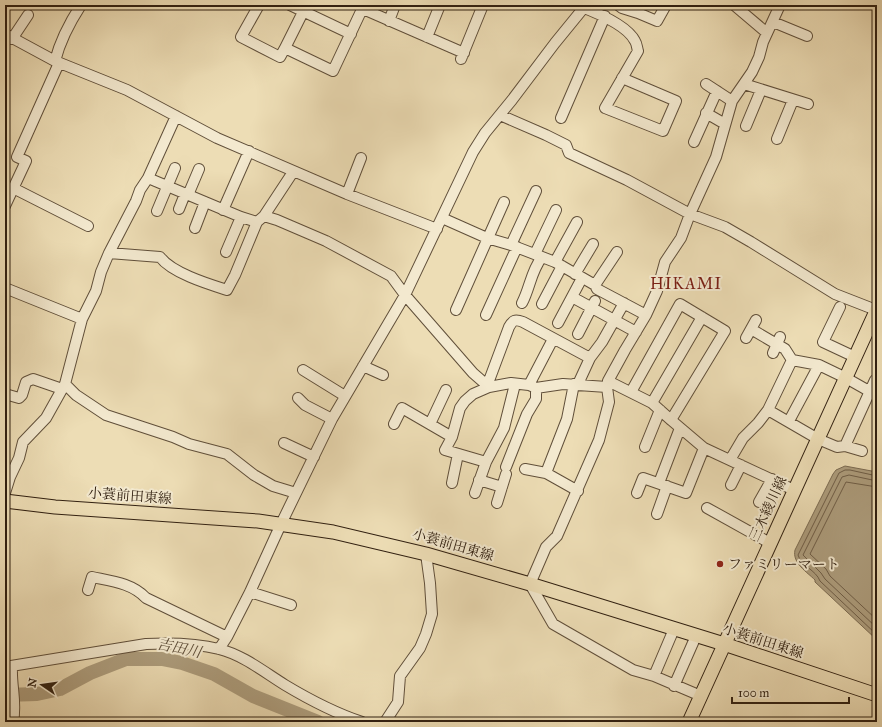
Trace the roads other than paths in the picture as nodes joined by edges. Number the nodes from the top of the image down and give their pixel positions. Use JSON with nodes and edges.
{"nodes":[{"id":1,"x":81,"y":5,"type":"edge"},
{"id":2,"x":259,"y":5,"type":"edge"},
{"id":3,"x":290,"y":5,"type":"edge"},
{"id":4,"x":395,"y":5,"type":"edge"},
{"id":5,"x":440,"y":5,"type":"edge"},
{"id":6,"x":483,"y":5,"type":"edge"},
{"id":7,"x":618,"y":5,"type":"edge"},
{"id":8,"x":666,"y":5,"type":"edge"},
{"id":9,"x":734,"y":5,"type":"edge"},
{"id":10,"x":780,"y":5,"type":"edge"},
{"id":11,"x":582,"y":6,"type":"edge"},
{"id":12,"x":364,"y":7,"type":"edge"},
{"id":13,"x":640,"y":9,"type":"edge"},
{"id":14,"x":303,"y":12,"type":"junction"},
{"id":15,"x":28,"y":15,"type":"dead end"},
{"id":16,"x":605,"y":16,"type":"junction"},
{"id":17,"x":389,"y":21,"type":"junction"},
{"id":18,"x":773,"y":22,"type":"junction"},
{"id":19,"x":767,"y":33,"type":"junction"},
{"id":20,"x":351,"y":34,"type":"junction"},
{"id":21,"x":8,"y":36,"type":"edge"},
{"id":22,"x":807,"y":36,"type":"dead end"},
{"id":23,"x":427,"y":37,"type":"junction"},
{"id":24,"x":285,"y":48,"type":"junction"},
{"id":25,"x":57,"y":62,"type":"junction"},
{"id":26,"x":622,"y":78,"type":"junction"},
{"id":27,"x":706,"y":84,"type":"dead end"},
{"id":28,"x":744,"y":84,"type":"junction"},
{"id":29,"x":761,"y":90,"type":"junction"},
{"id":30,"x":717,"y":91,"type":"junction"},
{"id":31,"x":793,"y":100,"type":"junction"},
{"id":32,"x":732,"y":101,"type":"junction"},
{"id":33,"x":808,"y":104,"type":"dead end"},
{"id":34,"x":706,"y":113,"type":"junction"},
{"id":35,"x":500,"y":115,"type":"junction"},
{"id":36,"x":176,"y":116,"type":"junction"},
{"id":37,"x":561,"y":118,"type":"dead end"},
{"id":38,"x":725,"y":124,"type":"junction"},
{"id":39,"x":746,"y":126,"type":"dead end"},
{"id":40,"x":777,"y":139,"type":"dead end"},
{"id":41,"x":694,"y":142,"type":"dead end"},
{"id":42,"x":249,"y":151,"type":"junction"},
{"id":43,"x":360,"y":158,"type":"dead end"},
{"id":44,"x":175,"y":168,"type":"dead end"},
{"id":45,"x":199,"y":169,"type":"dead end"},
{"id":46,"x":293,"y":172,"type":"junction"},
{"id":47,"x":148,"y":178,"type":"junction"},
{"id":48,"x":168,"y":186,"type":"junction"},
{"id":49,"x":13,"y":188,"type":"junction"},
{"id":50,"x":536,"y":191,"type":"dead end"},
{"id":51,"x":187,"y":194,"type":"junction"},
{"id":52,"x":347,"y":194,"type":"junction"},
{"id":53,"x":205,"y":202,"type":"junction"},
{"id":54,"x":504,"y":202,"type":"dead end"},
{"id":55,"x":5,"y":206,"type":"edge"},
{"id":56,"x":179,"y":209,"type":"dead end"},
{"id":57,"x":223,"y":210,"type":"junction"},
{"id":58,"x":556,"y":210,"type":"dead end"},
{"id":59,"x":157,"y":211,"type":"dead end"},
{"id":60,"x":690,"y":214,"type":"junction"},
{"id":61,"x":241,"y":217,"type":"junction"},
{"id":62,"x":442,"y":218,"type":"junction"},
{"id":63,"x":260,"y":219,"type":"junction"},
{"id":64,"x":577,"y":222,"type":"dead end"},
{"id":65,"x":88,"y":226,"type":"dead end"},
{"id":66,"x":195,"y":228,"type":"dead end"},
{"id":67,"x":437,"y":228,"type":"junction"},
{"id":68,"x":487,"y":238,"type":"junction"},
{"id":69,"x":593,"y":244,"type":"dead end"},
{"id":70,"x":514,"y":246,"type":"junction"},
{"id":71,"x":226,"y":252,"type":"dead end"},
{"id":72,"x":617,"y":252,"type":"dead end"},
{"id":73,"x":109,"y":253,"type":"junction"},
{"id":74,"x":538,"y":256,"type":"junction"},
{"id":75,"x":558,"y":264,"type":"junction"},
{"id":76,"x":579,"y":276,"type":"junction"},
{"id":77,"x":595,"y":285,"type":"junction"},
{"id":78,"x":5,"y":288,"type":"edge"},
{"id":79,"x":405,"y":295,"type":"junction"},
{"id":80,"x":572,"y":297,"type":"junction"},
{"id":81,"x":522,"y":303,"type":"dead end"},
{"id":82,"x":624,"y":303,"type":"junction"},
{"id":83,"x":542,"y":304,"type":"dead end"},
{"id":84,"x":594,"y":304,"type":"junction"},
{"id":85,"x":840,"y":307,"type":"dead end"},
{"id":86,"x":877,"y":309,"type":"edge"},
{"id":87,"x":456,"y":310,"type":"dead end"},
{"id":88,"x":486,"y":315,"type":"dead end"},
{"id":89,"x":646,"y":315,"type":"junction"},
{"id":90,"x":702,"y":317,"type":"junction"},
{"id":91,"x":82,"y":319,"type":"junction"},
{"id":92,"x":615,"y":320,"type":"junction"},
{"id":93,"x":558,"y":323,"type":"dead end"},
{"id":94,"x":751,"y":329,"type":"dead end"},
{"id":95,"x":636,"y":332,"type":"junction"},
{"id":96,"x":578,"y":334,"type":"dead end"},
{"id":97,"x":553,"y":339,"type":"junction"},
{"id":98,"x":855,"y":357,"type":"junction"},
{"id":99,"x":590,"y":358,"type":"junction"},
{"id":100,"x":792,"y":360,"type":"junction"},
{"id":101,"x":819,"y":365,"type":"junction"},
{"id":102,"x":363,"y":366,"type":"junction"},
{"id":103,"x":303,"y":370,"type":"dead end"},
{"id":104,"x":383,"y":375,"type":"dead end"},
{"id":105,"x":846,"y":378,"type":"junction"},
{"id":106,"x":875,"y":380,"type":"dead end"},
{"id":107,"x":515,"y":384,"type":"junction"},
{"id":108,"x":576,"y":384,"type":"junction"},
{"id":109,"x":607,"y":384,"type":"junction"},
{"id":110,"x":487,"y":385,"type":"junction"},
{"id":111,"x":63,"y":386,"type":"junction"},
{"id":112,"x":532,"y":387,"type":"junction"},
{"id":113,"x":446,"y":390,"type":"dead end"},
{"id":114,"x":869,"y":391,"type":"junction"},
{"id":115,"x":631,"y":392,"type":"junction"},
{"id":116,"x":5,"y":394,"type":"edge"},
{"id":117,"x":344,"y":396,"type":"junction"},
{"id":118,"x":298,"y":398,"type":"dead end"},
{"id":119,"x":656,"y":407,"type":"junction"},
{"id":120,"x":768,"y":410,"type":"junction"},
{"id":121,"x":332,"y":419,"type":"junction"},
{"id":122,"x":670,"y":420,"type":"junction"},
{"id":123,"x":789,"y":421,"type":"junction"},
{"id":124,"x":394,"y":424,"type":"dead end"},
{"id":125,"x":430,"y":424,"type":"junction"},
{"id":126,"x":680,"y":428,"type":"junction"},
{"id":127,"x":452,"y":437,"type":"junction"},
{"id":128,"x":818,"y":439,"type":"junction"},
{"id":129,"x":284,"y":443,"type":"dead end"},
{"id":130,"x":845,"y":446,"type":"junction"},
{"id":131,"x":645,"y":447,"type":"dead end"},
{"id":132,"x":704,"y":448,"type":"junction"},
{"id":133,"x":862,"y":452,"type":"dead end"},
{"id":134,"x":458,"y":454,"type":"junction"},
{"id":135,"x":314,"y":457,"type":"junction"},
{"id":136,"x":730,"y":460,"type":"junction"},
{"id":137,"x":486,"y":462,"type":"junction"},
{"id":138,"x":741,"y":465,"type":"junction"},
{"id":139,"x":524,"y":469,"type":"dead end"},
{"id":140,"x":546,"y":473,"type":"junction"},
{"id":141,"x":772,"y":479,"type":"junction"},
{"id":142,"x":479,"y":480,"type":"junction"},
{"id":143,"x":452,"y":483,"type":"dead end"},
{"id":144,"x":663,"y":485,"type":"junction"},
{"id":145,"x":731,"y":485,"type":"dead end"},
{"id":146,"x":502,"y":488,"type":"junction"},
{"id":147,"x":794,"y":490,"type":"junction"},
{"id":148,"x":578,"y":491,"type":"junction"},
{"id":149,"x":5,"y":493,"type":"edge"},
{"id":150,"x":296,"y":493,"type":"junction"},
{"id":151,"x":475,"y":493,"type":"dead end"},
{"id":152,"x":637,"y":493,"type":"dead end"},
{"id":153,"x":5,"y":501,"type":"edge"},
{"id":154,"x":759,"y":502,"type":"dead end"},
{"id":155,"x":497,"y":503,"type":"dead end"},
{"id":156,"x":707,"y":508,"type":"dead end"},
{"id":157,"x":657,"y":514,"type":"dead end"},
{"id":158,"x":281,"y":524,"type":"junction"},
{"id":159,"x":770,"y":543,"type":"junction"},
{"id":160,"x":426,"y":554,"type":"junction"},
{"id":161,"x":530,"y":584,"type":"junction"},
{"id":162,"x":88,"y":590,"type":"dead end"},
{"id":163,"x":250,"y":592,"type":"junction"},
{"id":164,"x":290,"y":605,"type":"dead end"},
{"id":165,"x":674,"y":629,"type":"junction"},
{"id":166,"x":227,"y":636,"type":"junction"},
{"id":167,"x":696,"y":636,"type":"junction"},
{"id":168,"x":724,"y":644,"type":"junction"},
{"id":169,"x":219,"y":649,"type":"junction"},
{"id":170,"x":9,"y":670,"type":"edge"},
{"id":171,"x":654,"y":676,"type":"junction"},
{"id":172,"x":674,"y":686,"type":"junction"},
{"id":173,"x":877,"y":695,"type":"edge"},
{"id":174,"x":701,"y":696,"type":"junction"},
{"id":175,"x":13,"y":722,"type":"edge"},
{"id":176,"x":362,"y":722,"type":"edge"},
{"id":177,"x":385,"y":722,"type":"edge"},
{"id":178,"x":689,"y":722,"type":"edge"}],
"edges":[{"from":1,"to":25,"type":"street"},
{"from":2,"to":24,"type":"street"},
{"from":3,"to":14,"type":"street"},
{"from":4,"to":17,"type":"street"},
{"from":5,"to":23,"type":"street"},
{"from":6,"to":23,"type":"street"},
{"from":7,"to":13,"type":"street"},
{"from":8,"to":13,"type":"street"},
{"from":9,"to":19,"type":"street"},
{"from":10,"to":18,"type":"street"},
{"from":11,"to":16,"type":"street"},
{"from":11,"to":35,"type":"street"},
{"from":12,"to":17,"type":"street"},
{"from":12,"to":20,"type":"street"},
{"from":14,"to":20,"type":"street"},
{"from":14,"to":24,"type":"street"},
{"from":15,"to":21,"type":"street"},
{"from":16,"to":26,"type":"street"},
{"from":16,"to":37,"type":"street"},
{"from":17,"to":23,"type":"street"},
{"from":18,"to":19,"type":"street"},
{"from":18,"to":22,"type":"street"},
{"from":19,"to":28,"type":"street"},
{"from":20,"to":24,"type":"street"},
{"from":21,"to":25,"type":"street"},
{"from":25,"to":36,"type":"street"},
{"from":25,"to":49,"type":"street"},
{"from":26,"to":26,"type":"street"},
{"from":27,"to":30,"type":"street"},
{"from":28,"to":29,"type":"street"},
{"from":28,"to":32,"type":"street"},
{"from":29,"to":31,"type":"street"},
{"from":29,"to":39,"type":"street"},
{"from":30,"to":32,"type":"street"},
{"from":30,"to":34,"type":"street"},
{"from":31,"to":33,"type":"street"},
{"from":31,"to":40,"type":"street"},
{"from":32,"to":38,"type":"street"},
{"from":34,"to":38,"type":"street"},
{"from":34,"to":41,"type":"street"},
{"from":35,"to":60,"type":"street"},
{"from":35,"to":62,"type":"street"},
{"from":36,"to":42,"type":"street"},
{"from":36,"to":47,"type":"street"},
{"from":38,"to":60,"type":"street"},
{"from":42,"to":46,"type":"street"},
{"from":42,"to":57,"type":"street"},
{"from":43,"to":52,"type":"street"},
{"from":44,"to":48,"type":"street"},
{"from":45,"to":51,"type":"street"},
{"from":46,"to":52,"type":"street"},
{"from":46,"to":63,"type":"street"},
{"from":47,"to":48,"type":"street"},
{"from":47,"to":73,"type":"street"},
{"from":48,"to":51,"type":"street"},
{"from":48,"to":59,"type":"street"},
{"from":49,"to":55,"type":"street"},
{"from":49,"to":65,"type":"street"},
{"from":50,"to":70,"type":"street"},
{"from":51,"to":53,"type":"street"},
{"from":51,"to":56,"type":"street"},
{"from":52,"to":67,"type":"street"},
{"from":53,"to":57,"type":"street"},
{"from":53,"to":66,"type":"street"},
{"from":54,"to":68,"type":"street"},
{"from":57,"to":61,"type":"street"},
{"from":58,"to":74,"type":"street"},
{"from":60,"to":86,"type":"street"},
{"from":60,"to":89,"type":"street"},
{"from":61,"to":63,"type":"street"},
{"from":61,"to":71,"type":"street"},
{"from":62,"to":67,"type":"street"},
{"from":62,"to":68,"type":"street"},
{"from":63,"to":73,"type":"street"},
{"from":63,"to":79,"type":"street"},
{"from":64,"to":75,"type":"street"},
{"from":67,"to":79,"type":"street"},
{"from":68,"to":70,"type":"street"},
{"from":68,"to":87,"type":"street"},
{"from":69,"to":76,"type":"street"},
{"from":70,"to":74,"type":"street"},
{"from":70,"to":88,"type":"street"},
{"from":72,"to":77,"type":"street"},
{"from":73,"to":91,"type":"street"},
{"from":74,"to":75,"type":"street"},
{"from":74,"to":81,"type":"street"},
{"from":75,"to":76,"type":"street"},
{"from":75,"to":83,"type":"street"},
{"from":76,"to":77,"type":"street"},
{"from":76,"to":80,"type":"street"},
{"from":77,"to":82,"type":"street"},
{"from":78,"to":91,"type":"street"},
{"from":79,"to":102,"type":"street"},
{"from":79,"to":110,"type":"street"},
{"from":80,"to":84,"type":"street"},
{"from":80,"to":93,"type":"street"},
{"from":82,"to":89,"type":"street"},
{"from":82,"to":92,"type":"street"},
{"from":84,"to":92,"type":"street"},
{"from":84,"to":96,"type":"street"},
{"from":85,"to":98,"type":"street"},
{"from":86,"to":98,"type":"main road","name":"三木綾川線"},
{"from":89,"to":95,"type":"street"},
{"from":90,"to":115,"type":"street"},
{"from":90,"to":119,"type":"street"},
{"from":90,"to":122,"type":"street"},
{"from":91,"to":111,"type":"street"},
{"from":92,"to":95,"type":"street"},
{"from":92,"to":99,"type":"street"},
{"from":94,"to":100,"type":"street"},
{"from":95,"to":109,"type":"street"},
{"from":97,"to":99,"type":"street"},
{"from":97,"to":110,"type":"street"},
{"from":97,"to":112,"type":"street"},
{"from":98,"to":105,"type":"main road","name":"三木綾川線"},
{"from":99,"to":108,"type":"street"},
{"from":100,"to":101,"type":"street"},
{"from":100,"to":120,"type":"street"},
{"from":101,"to":105,"type":"street"},
{"from":101,"to":123,"type":"street"},
{"from":102,"to":104,"type":"street"},
{"from":102,"to":117,"type":"street"},
{"from":103,"to":117,"type":"street"},
{"from":105,"to":114,"type":"street"},
{"from":105,"to":128,"type":"main road","name":"三木綾川線"},
{"from":106,"to":114,"type":"street"},
{"from":107,"to":110,"type":"street"},
{"from":107,"to":112,"type":"street"},
{"from":107,"to":137,"type":"street"},
{"from":108,"to":109,"type":"street"},
{"from":108,"to":112,"type":"street"},
{"from":108,"to":140,"type":"street"},
{"from":109,"to":115,"type":"street"},
{"from":109,"to":148,"type":"street"},
{"from":110,"to":127,"type":"street"},
{"from":111,"to":116,"type":"street"},
{"from":111,"to":149,"type":"street"},
{"from":111,"to":150,"type":"street"},
{"from":112,"to":146,"type":"street"},
{"from":113,"to":125,"type":"street"},
{"from":114,"to":130,"type":"street"},
{"from":115,"to":119,"type":"street"},
{"from":117,"to":121,"type":"street"},
{"from":118,"to":121,"type":"street"},
{"from":119,"to":122,"type":"street"},
{"from":119,"to":131,"type":"street"},
{"from":120,"to":123,"type":"street"},
{"from":120,"to":136,"type":"street"},
{"from":121,"to":135,"type":"street"},
{"from":122,"to":126,"type":"street"},
{"from":123,"to":128,"type":"street"},
{"from":124,"to":125,"type":"street"},
{"from":125,"to":127,"type":"street"},
{"from":126,"to":132,"type":"street"},
{"from":126,"to":144,"type":"street"},
{"from":127,"to":134,"type":"street"},
{"from":128,"to":130,"type":"street"},
{"from":128,"to":147,"type":"main road","name":"三木綾川線"},
{"from":129,"to":135,"type":"street"},
{"from":130,"to":133,"type":"street"},
{"from":132,"to":136,"type":"street"},
{"from":132,"to":144,"type":"street"},
{"from":134,"to":137,"type":"street"},
{"from":134,"to":143,"type":"street"},
{"from":135,"to":150,"type":"street"},
{"from":136,"to":138,"type":"street"},
{"from":137,"to":142,"type":"street"},
{"from":138,"to":141,"type":"street"},
{"from":138,"to":145,"type":"street"},
{"from":139,"to":140,"type":"street"},
{"from":140,"to":148,"type":"street"},
{"from":141,"to":147,"type":"street"},
{"from":141,"to":154,"type":"street"},
{"from":142,"to":146,"type":"street"},
{"from":142,"to":151,"type":"street"},
{"from":144,"to":152,"type":"street"},
{"from":144,"to":157,"type":"street"},
{"from":146,"to":155,"type":"street"},
{"from":147,"to":159,"type":"main road","name":"三木綾川線"},
{"from":148,"to":161,"type":"street"},
{"from":150,"to":158,"type":"street"},
{"from":153,"to":158,"type":"main road","name":"小蓑前田東線"},
{"from":156,"to":159,"type":"street"},
{"from":158,"to":160,"type":"main road","name":"小蓑前田東線"},
{"from":158,"to":163,"type":"street"},
{"from":159,"to":168,"type":"main road","name":"三木綾川線"},
{"from":160,"to":161,"type":"main road","name":"小蓑前田東線"},
{"from":160,"to":177,"type":"street"},
{"from":161,"to":165,"type":"main road","name":"小蓑前田東線"},
{"from":161,"to":171,"type":"street"},
{"from":162,"to":166,"type":"street"},
{"from":163,"to":164,"type":"street"},
{"from":163,"to":166,"type":"street"},
{"from":165,"to":167,"type":"main road","name":"小蓑前田東線"},
{"from":165,"to":171,"type":"street"},
{"from":166,"to":169,"type":"street"},
{"from":167,"to":168,"type":"main road","name":"小蓑前田東線"},
{"from":167,"to":172,"type":"street"},
{"from":168,"to":173,"type":"main road","name":"小蓑前田東線"},
{"from":168,"to":174,"type":"main road","name":"三木綾川線"},
{"from":169,"to":170,"type":"street"},
{"from":169,"to":176,"type":"street"},
{"from":170,"to":175,"type":"street"},
{"from":171,"to":172,"type":"street"},
{"from":172,"to":174,"type":"street"},
{"from":174,"to":178,"type":"main road","name":"三木綾川線"}]}
